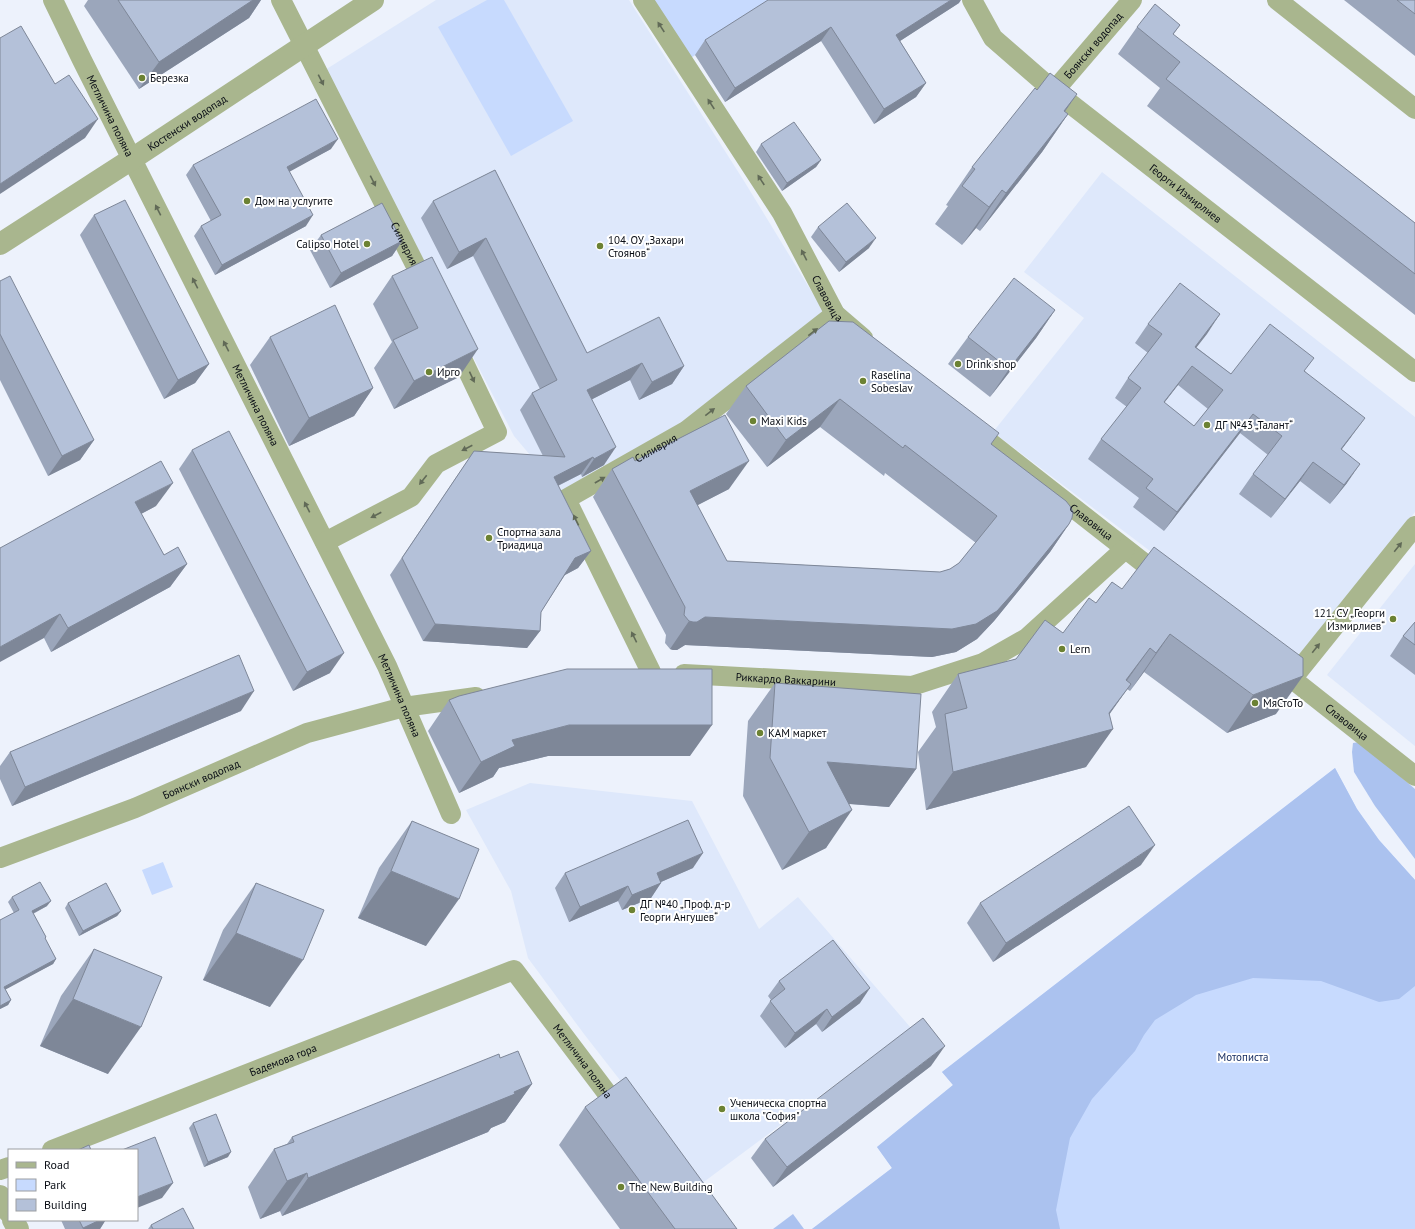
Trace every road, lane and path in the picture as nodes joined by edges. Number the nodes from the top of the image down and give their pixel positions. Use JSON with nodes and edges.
{"nodes":[{"id":1,"x":53,"y":0,"type":"edge"},
{"id":2,"x":281,"y":0,"type":"edge"},
{"id":3,"x":373,"y":0,"type":"edge"},
{"id":4,"x":643,"y":0,"type":"edge"},
{"id":5,"x":972,"y":0,"type":"edge"},
{"id":6,"x":1132,"y":0,"type":"edge"},
{"id":7,"x":1277,"y":0,"type":"edge"},
{"id":8,"x":304,"y":45,"type":"junction"},
{"id":9,"x":1054,"y":91,"type":"junction"},
{"id":10,"x":1415,"y":109,"type":"edge"},
{"id":11,"x":132,"y":159,"type":"junction"},
{"id":12,"x":0,"y":244,"type":"edge"},
{"id":13,"x":835,"y":314,"type":"junction"},
{"id":14,"x":876,"y":349,"type":"edge"},
{"id":15,"x":1415,"y":372,"type":"edge"},
{"id":16,"x":958,"y":417,"type":"edge"},
{"id":17,"x":1415,"y":526,"type":"edge"},
{"id":18,"x":325,"y":542,"type":"junction"},
{"id":19,"x":1125,"y":548,"type":"junction"},
{"id":20,"x":1174,"y":587,"type":"edge"},
{"id":21,"x":1261,"y":655,"type":"edge"},
{"id":22,"x":651,"y":672,"type":"junction"},
{"id":23,"x":629,"y":675,"type":"edge"},
{"id":24,"x":1292,"y":679,"type":"junction"},
{"id":25,"x":497,"y":694,"type":"edge"},
{"id":26,"x":404,"y":707,"type":"junction"},
{"id":27,"x":1415,"y":776,"type":"edge"},
{"id":28,"x":451,"y":814,"type":"dead end"},
{"id":29,"x":0,"y":858,"type":"edge"},
{"id":30,"x":514,"y":970,"type":"joint"},
{"id":31,"x":633,"y":1128,"type":"edge"},
{"id":32,"x":55,"y":1149,"type":"edge"},
{"id":33,"x":0,"y":1196,"type":"edge"},
{"id":34,"x":8,"y":1210,"type":"edge"}],
"edges":[{"from":1,"to":11,"type":"street","name":"Метличина поляна"},
{"from":2,"to":8,"type":"street","name":"Силиврия"},
{"from":3,"to":8,"type":"street","name":"Костенски водопад"},
{"from":13,"to":4,"type":"street","name":"Славовица","one_way":true},
{"from":5,"to":9,"type":"street","name":"Георги Измирлиев"},
{"from":6,"to":9,"type":"street","name":"Боянски водопад"},
{"from":7,"to":10,"type":"street"},
{"from":8,"to":11,"type":"street","name":"Костенски водопад"},
{"from":8,"to":18,"type":"street","name":"Силиврия","one_way":true},
{"from":9,"to":15,"type":"street","name":"Георги Измирлиев"},
{"from":11,"to":12,"type":"street","name":"Костенски водопад"},
{"from":18,"to":11,"type":"street","name":"Метличина поляна","one_way":true},
{"from":13,"to":14,"type":"street","name":"Славовица"},
{"from":22,"to":13,"type":"street","name":"Силиврия","one_way":true},
{"from":16,"to":19,"type":"street","name":"Славовица"},
{"from":24,"to":17,"type":"street","one_way":true},
{"from":18,"to":26,"type":"street","name":"Метличина поляна"},
{"from":19,"to":20,"type":"street","name":"Славовица"},
{"from":19,"to":22,"type":"street","name":"Риккардо Ваккарини"},
{"from":21,"to":24,"type":"street","name":"Славовица"},
{"from":22,"to":23,"type":"street","name":"Риккардо Ваккарини"},
{"from":24,"to":27,"type":"street","name":"Славовица"},
{"from":25,"to":26,"type":"street"},
{"from":26,"to":28,"type":"street","name":"Метличина поляна"},
{"from":26,"to":29,"type":"street","name":"Боянски водопад"},
{"from":30,"to":31,"type":"street","name":"Метличина поляна"},
{"from":30,"to":32,"type":"street","name":"Бадемова гора"},
{"from":33,"to":34,"type":"street"}]}
